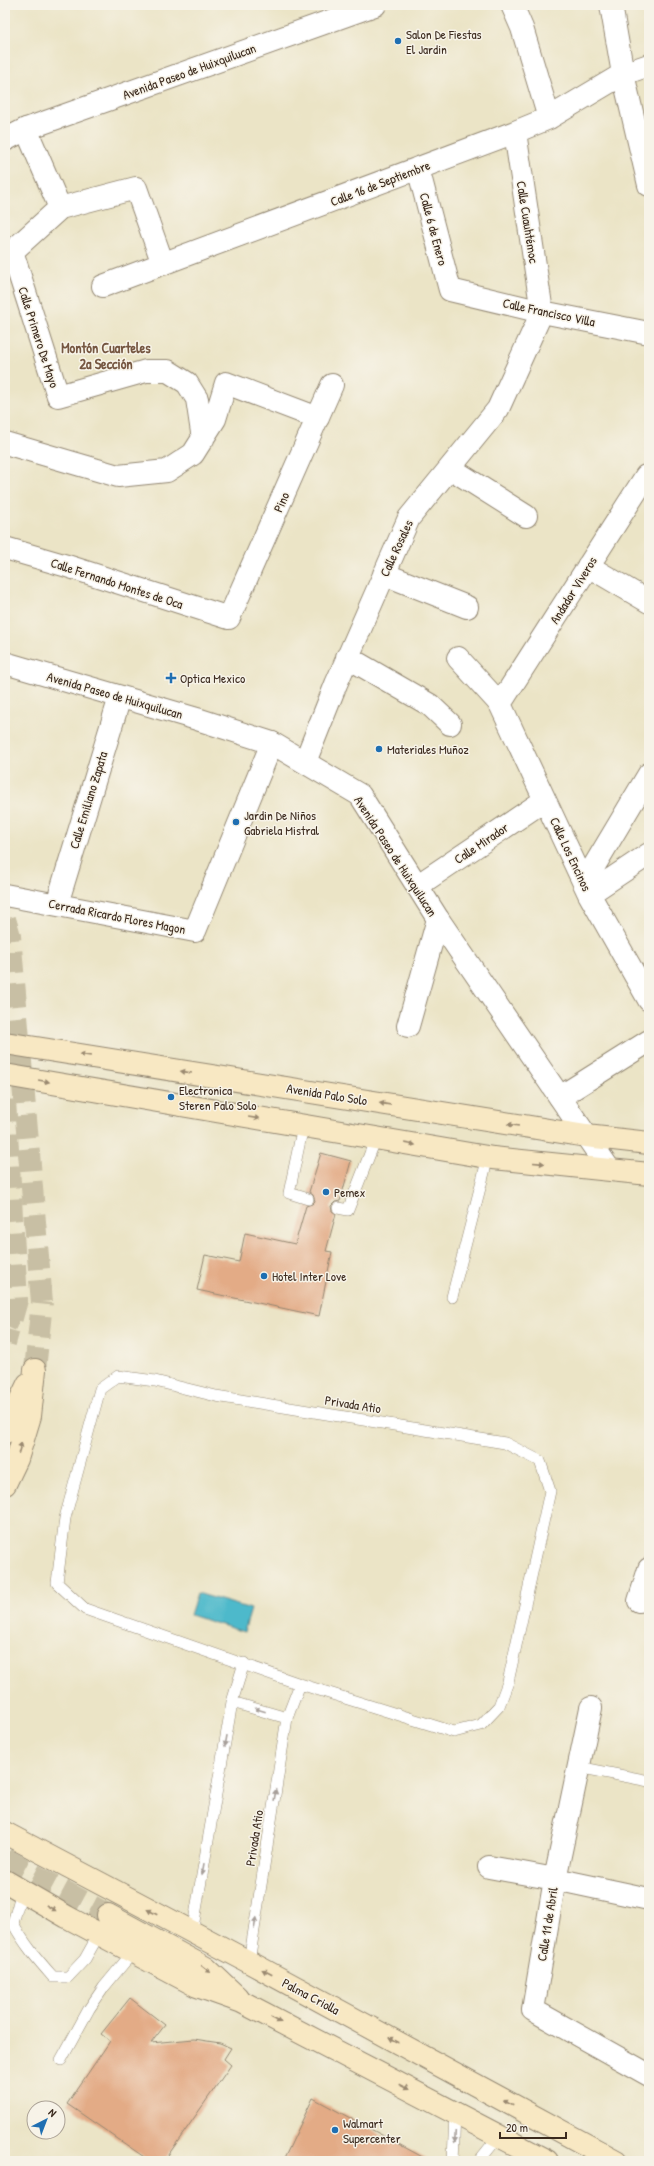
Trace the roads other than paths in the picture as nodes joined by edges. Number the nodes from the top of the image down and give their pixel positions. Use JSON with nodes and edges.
{"nodes":[{"id":1,"x":375,"y":5,"type":"edge"},
{"id":2,"x":512,"y":5,"type":"edge"},
{"id":3,"x":610,"y":5,"type":"edge"},
{"id":4,"x":649,"y":65,"type":"edge"},
{"id":5,"x":623,"y":74,"type":"junction"},
{"id":6,"x":549,"y":118,"type":"junction"},
{"id":7,"x":26,"y":128,"type":"junction"},
{"id":8,"x":515,"y":132,"type":"junction"},
{"id":9,"x":5,"y":140,"type":"edge"},
{"id":10,"x":418,"y":168,"type":"junction"},
{"id":11,"x":649,"y":185,"type":"edge"},
{"id":12,"x":60,"y":208,"type":"junction"},
{"id":13,"x":9,"y":255,"type":"edge"},
{"id":14,"x":163,"y":264,"type":"junction"},
{"id":15,"x":103,"y":286,"type":"dead end"},
{"id":16,"x":450,"y":290,"type":"joint"},
{"id":17,"x":542,"y":312,"type":"junction"},
{"id":18,"x":649,"y":333,"type":"edge"},
{"id":19,"x":332,"y":385,"type":"dead end"},
{"id":20,"x":318,"y":418,"type":"junction"},
{"id":21,"x":203,"y":439,"type":"junction"},
{"id":22,"x":5,"y":442,"type":"edge"},
{"id":23,"x":450,"y":468,"type":"junction"},
{"id":24,"x":647,"y":477,"type":"edge"},
{"id":25,"x":526,"y":516,"type":"dead end"},
{"id":26,"x":5,"y":548,"type":"edge"},
{"id":27,"x":588,"y":566,"type":"junction"},
{"id":28,"x":384,"y":574,"type":"junction"},
{"id":29,"x":649,"y":602,"type":"edge"},
{"id":30,"x":467,"y":607,"type":"dead end"},
{"id":31,"x":229,"y":618,"type":"joint"},
{"id":32,"x":347,"y":657,"type":"junction"},
{"id":33,"x":458,"y":658,"type":"dead end"},
{"id":34,"x":5,"y":663,"type":"edge"},
{"id":35,"x":120,"y":697,"type":"junction"},
{"id":36,"x":500,"y":704,"type":"junction"},
{"id":37,"x":450,"y":724,"type":"dead end"},
{"id":38,"x":272,"y":743,"type":"junction"},
{"id":39,"x":306,"y":762,"type":"junction"},
{"id":40,"x":649,"y":774,"type":"edge"},
{"id":41,"x":545,"y":800,"type":"junction"},
{"id":42,"x":649,"y":854,"type":"edge"},
{"id":43,"x":417,"y":886,"type":"junction"},
{"id":44,"x":587,"y":888,"type":"junction"},
{"id":45,"x":5,"y":895,"type":"edge"},
{"id":46,"x":56,"y":904,"type":"junction"},
{"id":47,"x":438,"y":919,"type":"junction"},
{"id":48,"x":649,"y":1000,"type":"edge"},
{"id":49,"x":408,"y":1026,"type":"dead end"},
{"id":50,"x":649,"y":1041,"type":"edge"},
{"id":51,"x":5,"y":1043,"type":"edge"},
{"id":52,"x":5,"y":1075,"type":"edge"},
{"id":53,"x":224,"y":1078,"type":"junction"},
{"id":54,"x":560,"y":1097,"type":"junction"},
{"id":55,"x":219,"y":1112,"type":"junction"},
{"id":56,"x":303,"y":1126,"type":"junction"},
{"id":57,"x":586,"y":1136,"type":"junction"},
{"id":58,"x":376,"y":1138,"type":"junction"},
{"id":59,"x":649,"y":1143,"type":"edge"},
{"id":60,"x":488,"y":1157,"type":"junction"},
{"id":61,"x":609,"y":1169,"type":"junction"},
{"id":62,"x":649,"y":1174,"type":"edge"},
{"id":63,"x":308,"y":1199,"type":"dead end"},
{"id":64,"x":338,"y":1208,"type":"dead end"},
{"id":65,"x":452,"y":1297,"type":"dead end"},
{"id":66,"x":5,"y":1432,"type":"edge"},
{"id":67,"x":5,"y":1484,"type":"edge"},
{"id":68,"x":649,"y":1569,"type":"edge"},
{"id":69,"x":639,"y":1601,"type":"dead end"},
{"id":70,"x":244,"y":1664,"type":"junction"},
{"id":71,"x":300,"y":1684,"type":"junction"},
{"id":72,"x":232,"y":1702,"type":"junction"},
{"id":73,"x":591,"y":1708,"type":"dead end"},
{"id":74,"x":287,"y":1718,"type":"junction"},
{"id":75,"x":578,"y":1767,"type":"junction"},
{"id":76,"x":649,"y":1781,"type":"edge"},
{"id":77,"x":5,"y":1833,"type":"edge"},
{"id":78,"x":489,"y":1867,"type":"dead end"},
{"id":79,"x":555,"y":1879,"type":"junction"},
{"id":80,"x":14,"y":1886,"type":"edge"},
{"id":81,"x":649,"y":1899,"type":"edge"},
{"id":82,"x":108,"y":1915,"type":"tunnel mouth"},
{"id":83,"x":192,"y":1933,"type":"junction"},
{"id":84,"x":99,"y":1934,"type":"junction"},
{"id":85,"x":133,"y":1952,"type":"junction"},
{"id":86,"x":249,"y":1962,"type":"junction"},
{"id":87,"x":242,"y":2002,"type":"junction"},
{"id":88,"x":62,"y":2060,"type":"dead end"},
{"id":89,"x":649,"y":2075,"type":"edge"},
{"id":90,"x":455,"y":2113,"type":"junction"},
{"id":91,"x":500,"y":2136,"type":"junction"},
{"id":92,"x":453,"y":2161,"type":"edge"},
{"id":93,"x":478,"y":2161,"type":"edge"},
{"id":94,"x":547,"y":2161,"type":"edge"},
{"id":95,"x":616,"y":2161,"type":"edge"}],
"edges":[{"from":1,"to":7,"type":"street","name":"Avenida Paseo de Huixquilucan"},
{"from":2,"to":6,"type":"street"},
{"from":3,"to":5,"type":"street"},
{"from":4,"to":5,"type":"street","name":"Calle 16 de Septiembre"},
{"from":5,"to":6,"type":"street","name":"Calle 16 de Septiembre"},
{"from":5,"to":11,"type":"street"},
{"from":6,"to":8,"type":"street","name":"Calle 16 de Septiembre"},
{"from":7,"to":9,"type":"street","name":"Avenida Paseo de Huixquilucan"},
{"from":7,"to":12,"type":"street"},
{"from":8,"to":10,"type":"street","name":"Calle 16 de Septiembre"},
{"from":8,"to":17,"type":"street","name":"Calle Cuauhtémoc"},
{"from":10,"to":14,"type":"street","name":"Calle 16 de Septiembre"},
{"from":10,"to":16,"type":"street","name":"Calle 6 de Enero"},
{"from":12,"to":13,"type":"street"},
{"from":12,"to":14,"type":"street"},
{"from":13,"to":21,"type":"street","name":"Calle Primero De Mayo"},
{"from":14,"to":15,"type":"street","name":"Calle 16 de Septiembre"},
{"from":16,"to":17,"type":"street","name":"Calle Francisco Villa"},
{"from":17,"to":18,"type":"street","name":"Calle Francisco Villa"},
{"from":17,"to":23,"type":"street","name":"Calle Rosales"},
{"from":19,"to":20,"type":"street","name":"Pino"},
{"from":20,"to":21,"type":"street"},
{"from":20,"to":31,"type":"street","name":"Pino"},
{"from":21,"to":22,"type":"street"},
{"from":23,"to":25,"type":"street"},
{"from":23,"to":28,"type":"street","name":"Calle Rosales"},
{"from":24,"to":27,"type":"street","name":"Andador Viveros"},
{"from":26,"to":31,"type":"street","name":"Calle Fernando Montes de Oca"},
{"from":27,"to":29,"type":"street"},
{"from":27,"to":36,"type":"street","name":"Andador Viveros"},
{"from":28,"to":30,"type":"street"},
{"from":28,"to":32,"type":"street","name":"Calle Rosales"},
{"from":32,"to":37,"type":"street"},
{"from":32,"to":39,"type":"street","name":"Calle Rosales"},
{"from":33,"to":36,"type":"street","name":"Calle Los Encinos"},
{"from":34,"to":35,"type":"street","name":"Avenida Paseo de Huixquilucan"},
{"from":35,"to":38,"type":"street","name":"Avenida Paseo de Huixquilucan"},
{"from":35,"to":46,"type":"street","name":"Calle Emiliano Zapata"},
{"from":36,"to":41,"type":"street","name":"Calle Los Encinos"},
{"from":38,"to":39,"type":"street","name":"Avenida Paseo de Huixquilucan"},
{"from":38,"to":46,"type":"street","name":"Cerrada Ricardo Flores Magon"},
{"from":39,"to":43,"type":"street","name":"Avenida Paseo de Huixquilucan"},
{"from":40,"to":44,"type":"street"},
{"from":41,"to":43,"type":"street","name":"Calle Mirador"},
{"from":41,"to":44,"type":"street","name":"Calle Los Encinos"},
{"from":42,"to":44,"type":"street"},
{"from":43,"to":47,"type":"street","name":"Avenida Paseo de Huixquilucan"},
{"from":44,"to":48,"type":"street","name":"Calle Los Encinos"},
{"from":45,"to":46,"type":"street","name":"Cerrada Ricardo Flores Magon"},
{"from":47,"to":49,"type":"street"},
{"from":47,"to":54,"type":"street","name":"Avenida Paseo de Huixquilucan"},
{"from":50,"to":54,"type":"street"},
{"from":53,"to":51,"type":"main road","name":"Avenida Palo Solo","one_way":true},
{"from":52,"to":55,"type":"main road","one_way":true},
{"from":53,"to":55,"type":"main road"},
{"from":57,"to":53,"type":"main road","name":"Avenida Palo Solo","one_way":true},
{"from":54,"to":57,"type":"street","name":"Avenida Paseo de Huixquilucan"},
{"from":55,"to":56,"type":"main road","one_way":true},
{"from":56,"to":58,"type":"main road"},
{"from":56,"to":63,"type":"lane"},
{"from":57,"to":59,"type":"main road","name":"Avenida Palo Solo"},
{"from":57,"to":61,"type":"street","name":"Avenida Paseo de Huixquilucan"},
{"from":58,"to":60,"type":"main road","one_way":true},
{"from":58,"to":64,"type":"lane"},
{"from":60,"to":61,"type":"main road","one_way":true},
{"from":60,"to":65,"type":"lane"},
{"from":61,"to":62,"type":"main road"},
{"from":67,"to":66,"type":"main road","one_way":true},
{"from":68,"to":69,"type":"street"},
{"from":70,"to":71,"type":"lane","name":"Privada Atio"},
{"from":70,"to":71,"type":"lane","name":"Privada Atio"},
{"from":70,"to":72,"type":"lane"},
{"from":71,"to":74,"type":"lane","name":"Privada Atio"},
{"from":74,"to":72,"type":"lane","one_way":true},
{"from":72,"to":83,"type":"lane","one_way":true},
{"from":73,"to":75,"type":"street","name":"Calle 11 de Abril"},
{"from":86,"to":74,"type":"lane","name":"Privada Atio","one_way":true},
{"from":75,"to":76,"type":"lane"},
{"from":75,"to":79,"type":"street","name":"Calle 11 de Abril"},
{"from":83,"to":77,"type":"main road","name":"Palma Criolla","one_way":true},
{"from":78,"to":79,"type":"street"},
{"from":79,"to":81,"type":"street"},
{"from":79,"to":89,"type":"street","name":"Calle 11 de Abril"},
{"from":80,"to":84,"type":"main road","one_way":true},
{"from":80,"to":84,"type":"lane"},
{"from":82,"to":87,"type":"main road","one_way":true},
{"from":83,"to":86,"type":"main road","name":"Palma Criolla"},
{"from":84,"to":85,"type":"main road"},
{"from":85,"to":87,"type":"main road"},
{"from":85,"to":88,"type":"lane"},
{"from":95,"to":86,"type":"main road","name":"Palma Criolla","one_way":true},
{"from":87,"to":90,"type":"main road","one_way":true},
{"from":90,"to":91,"type":"main road"},
{"from":90,"to":92,"type":"lane","one_way":true},
{"from":91,"to":93,"type":"lane"},
{"from":91,"to":94,"type":"main road"}]}
